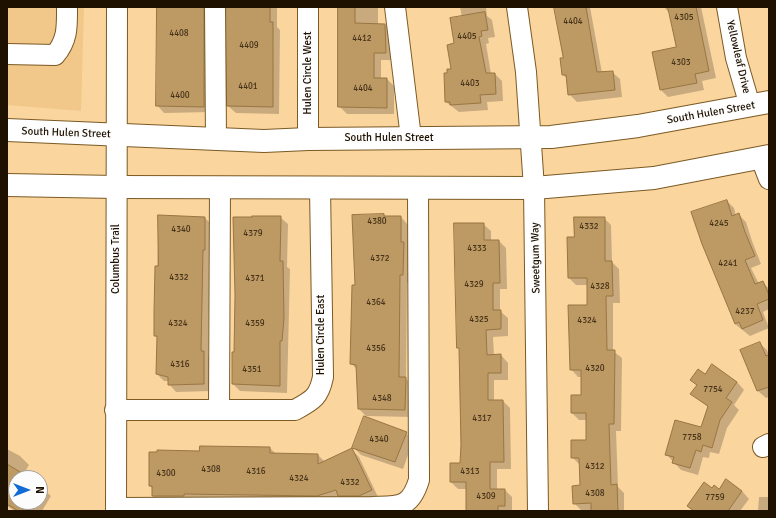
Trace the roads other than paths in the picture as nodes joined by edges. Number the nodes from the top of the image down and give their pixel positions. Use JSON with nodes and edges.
{"nodes":[{"id":1,"x":66,"y":7,"type":"edge"},
{"id":2,"x":117,"y":7,"type":"edge"},
{"id":3,"x":215,"y":7,"type":"edge"},
{"id":4,"x":308,"y":7,"type":"edge"},
{"id":5,"x":395,"y":7,"type":"edge"},
{"id":6,"x":517,"y":7,"type":"edge"},
{"id":7,"x":727,"y":7,"type":"edge"},
{"id":8,"x":7,"y":54,"type":"edge"},
{"id":9,"x":760,"y":104,"type":"edge"},
{"id":10,"x":7,"y":130,"type":"edge"},
{"id":11,"x":117,"y":135,"type":"junction"},
{"id":12,"x":531,"y":137,"type":"junction"},
{"id":13,"x":411,"y":138,"type":"junction"},
{"id":14,"x":216,"y":139,"type":"junction"},
{"id":15,"x":308,"y":139,"type":"junction"},
{"id":16,"x":765,"y":157,"type":"edge"},
{"id":17,"x":769,"y":179,"type":"edge"},
{"id":18,"x":7,"y":185,"type":"edge"},
{"id":19,"x":116,"y":187,"type":"junction"},
{"id":20,"x":220,"y":188,"type":"junction"},
{"id":21,"x":320,"y":188,"type":"junction"},
{"id":22,"x":418,"y":188,"type":"junction"},
{"id":23,"x":534,"y":188,"type":"junction"},
{"id":24,"x":115,"y":410,"type":"junction"},
{"id":25,"x":219,"y":410,"type":"junction"},
{"id":26,"x":116,"y":510,"type":"edge"},
{"id":27,"x":538,"y":511,"type":"edge"}],
"edges":[{"from":1,"to":8,"type":"street"},
{"from":2,"to":11,"type":"street","name":"Columbus Trail"},
{"from":3,"to":14,"type":"street"},
{"from":4,"to":15,"type":"street","name":"Hulen Circle West"},
{"from":5,"to":13,"type":"street"},
{"from":6,"to":12,"type":"street","name":"Sweetgum Way"},
{"from":7,"to":9,"type":"street","name":"Yellowleaf Drive"},
{"from":9,"to":12,"type":"main road","name":"South Hulen Street"},
{"from":10,"to":11,"type":"main road","name":"South Hulen Street"},
{"from":11,"to":14,"type":"main road","name":"South Hulen Street"},
{"from":11,"to":19,"type":"street","name":"Columbus Trail"},
{"from":12,"to":13,"type":"main road","name":"South Hulen Street"},
{"from":12,"to":23,"type":"street","name":"Sweetgum Way"},
{"from":13,"to":15,"type":"main road","name":"South Hulen Street"},
{"from":14,"to":15,"type":"main road","name":"South Hulen Street"},
{"from":16,"to":17,"type":"street"},
{"from":16,"to":23,"type":"main road"},
{"from":18,"to":19,"type":"main road"},
{"from":19,"to":20,"type":"main road"},
{"from":19,"to":24,"type":"street","name":"Columbus Trail"},
{"from":20,"to":21,"type":"main road"},
{"from":20,"to":25,"type":"street"},
{"from":21,"to":22,"type":"main road"},
{"from":21,"to":25,"type":"street","name":"Hulen Circle East"},
{"from":22,"to":23,"type":"main road"},
{"from":22,"to":26,"type":"street"},
{"from":23,"to":27,"type":"street","name":"Sweetgum Way"},
{"from":24,"to":25,"type":"street","name":"Hulen Circle East"},
{"from":24,"to":26,"type":"street","name":"Columbus Trail"}]}
